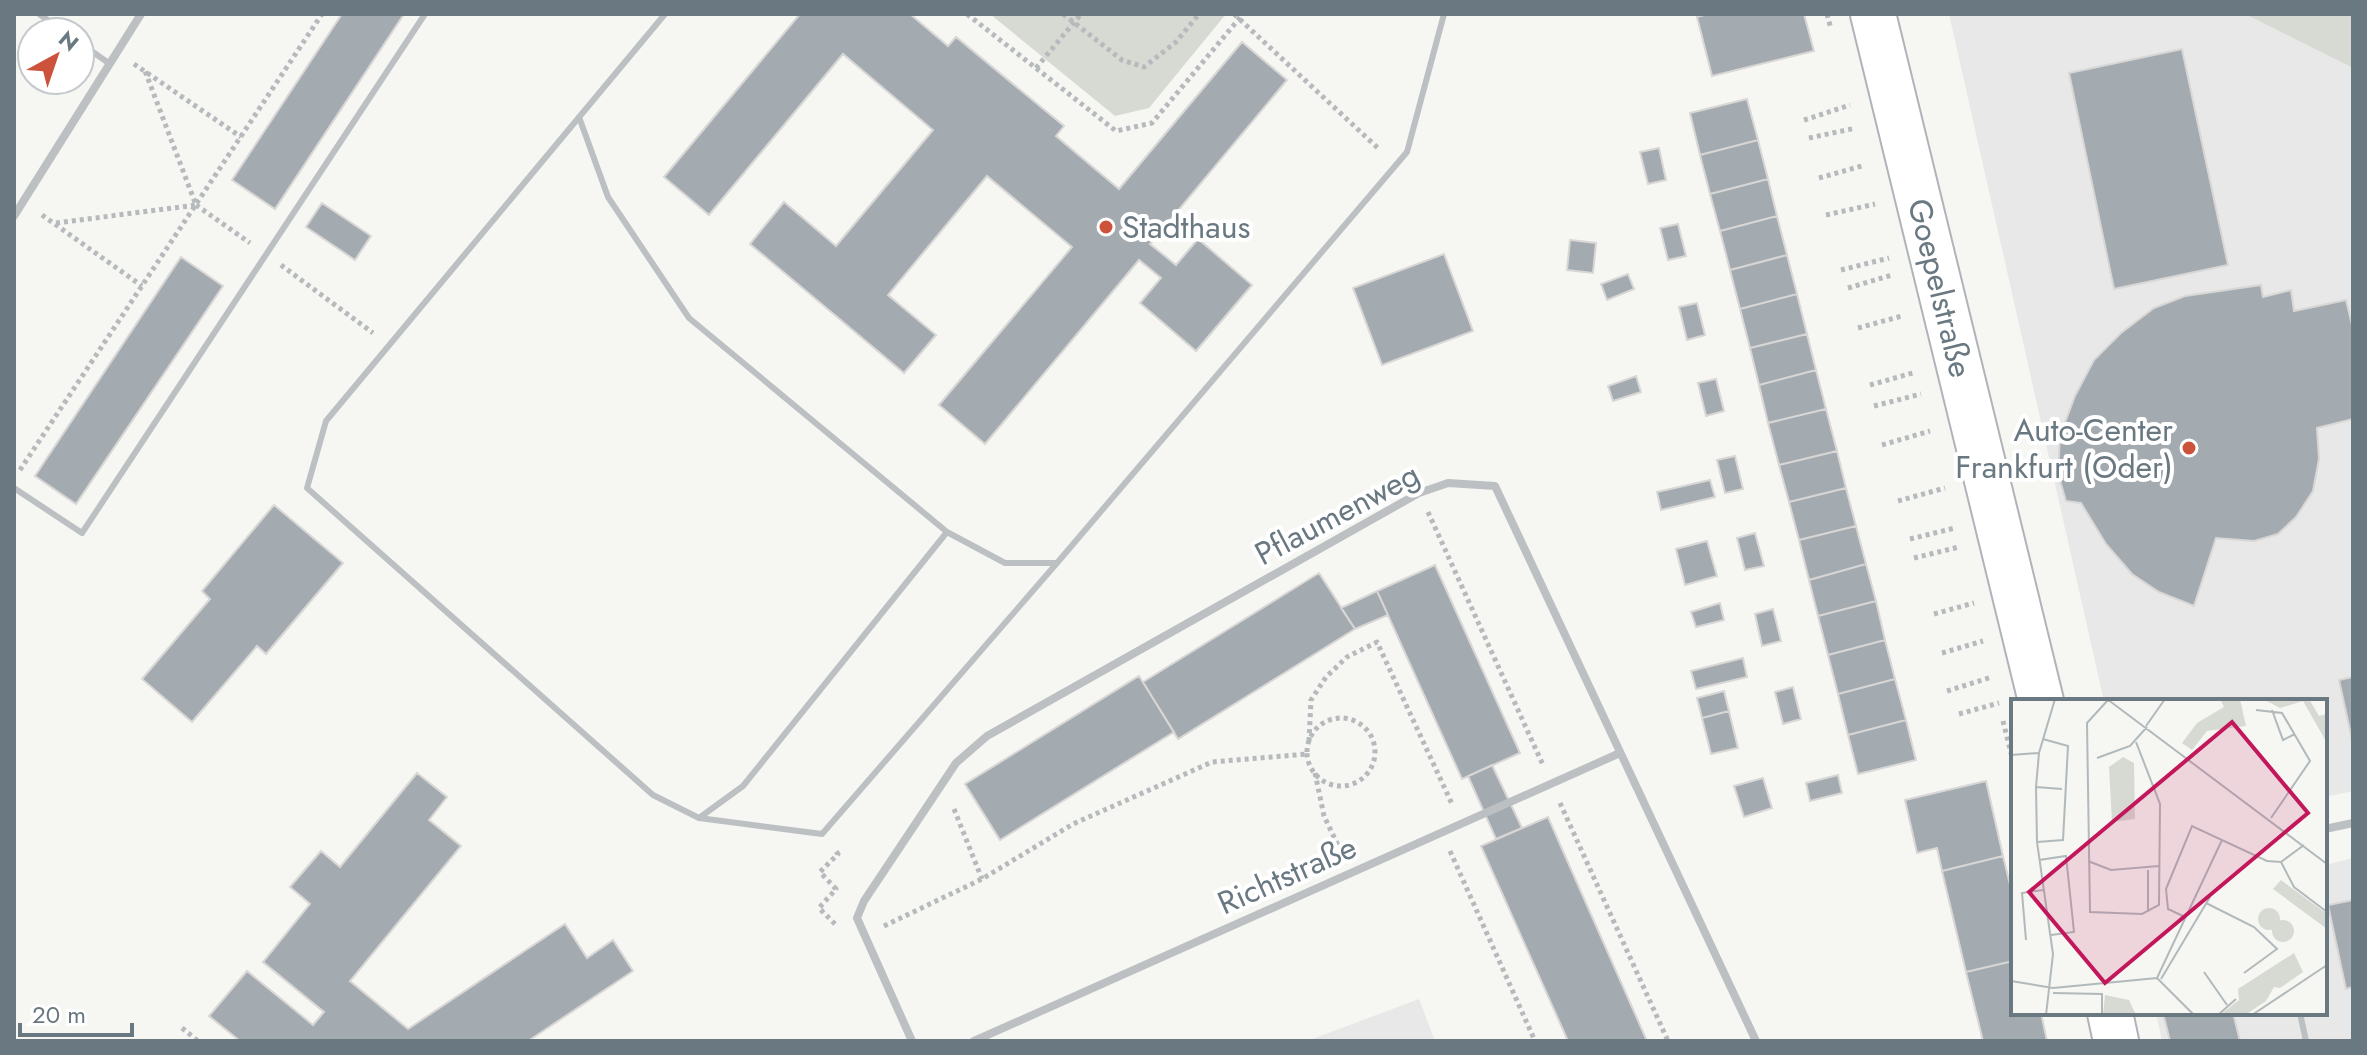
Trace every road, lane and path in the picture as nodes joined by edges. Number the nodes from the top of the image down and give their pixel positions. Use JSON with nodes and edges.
{"nodes":[{"id":1,"x":141,"y":14,"type":"edge"},
{"id":2,"x":322,"y":14,"type":"edge"},
{"id":3,"x":425,"y":14,"type":"edge"},
{"id":4,"x":665,"y":14,"type":"edge"},
{"id":5,"x":967,"y":14,"type":"edge"},
{"id":6,"x":1063,"y":14,"type":"edge"},
{"id":7,"x":1081,"y":14,"type":"edge"},
{"id":8,"x":1199,"y":14,"type":"edge"},
{"id":9,"x":1444,"y":14,"type":"edge"},
{"id":10,"x":1873,"y":14,"type":"edge"},
{"id":11,"x":1239,"y":15,"type":"edge"},
{"id":12,"x":1074,"y":23,"type":"junction"},
{"id":13,"x":117,"y":53,"type":"junction"},
{"id":14,"x":96,"y":54,"type":"edge"},
{"id":15,"x":110,"y":64,"type":"junction"},
{"id":16,"x":1036,"y":68,"type":"junction"},
{"id":17,"x":145,"y":71,"type":"junction"},
{"id":18,"x":1850,"y":105,"type":"dead end"},
{"id":19,"x":579,"y":117,"type":"junction"},
{"id":20,"x":1804,"y":120,"type":"dead end"},
{"id":21,"x":1856,"y":128,"type":"dead end"},
{"id":22,"x":241,"y":137,"type":"junction"},
{"id":23,"x":1809,"y":138,"type":"dead end"},
{"id":24,"x":1396,"y":165,"type":"junction"},
{"id":25,"x":1865,"y":165,"type":"dead end"},
{"id":26,"x":1819,"y":178,"type":"dead end"},
{"id":27,"x":21,"y":202,"type":"junction"},
{"id":28,"x":1875,"y":204,"type":"dead end"},
{"id":29,"x":196,"y":205,"type":"junction"},
{"id":30,"x":1826,"y":215,"type":"dead end"},
{"id":31,"x":14,"y":216,"type":"edge"},
{"id":32,"x":56,"y":223,"type":"junction"},
{"id":33,"x":267,"y":255,"type":"junction"},
{"id":34,"x":1889,"y":258,"type":"dead end"},
{"id":35,"x":1841,"y":270,"type":"dead end"},
{"id":36,"x":1892,"y":275,"type":"dead end"},
{"id":37,"x":142,"y":286,"type":"junction"},
{"id":38,"x":1848,"y":288,"type":"dead end"},
{"id":39,"x":1902,"y":316,"type":"dead end"},
{"id":40,"x":1858,"y":328,"type":"dead end"},
{"id":41,"x":388,"y":344,"type":"junction"},
{"id":42,"x":1916,"y":372,"type":"dead end"},
{"id":43,"x":1870,"y":385,"type":"dead end"},
{"id":44,"x":1921,"y":394,"type":"dead end"},
{"id":45,"x":1874,"y":406,"type":"dead end"},
{"id":46,"x":1930,"y":431,"type":"dead end"},
{"id":47,"x":1882,"y":445,"type":"dead end"},
{"id":48,"x":14,"y":480,"type":"edge"},
{"id":49,"x":14,"y":488,"type":"edge"},
{"id":50,"x":1945,"y":488,"type":"dead end"},
{"id":51,"x":1898,"y":501,"type":"dead end"},
{"id":52,"x":1955,"y":528,"type":"dead end"},
{"id":53,"x":947,"y":532,"type":"junction"},
{"id":54,"x":1910,"y":539,"type":"dead end"},
{"id":55,"x":1959,"y":547,"type":"dead end"},
{"id":56,"x":1914,"y":558,"type":"dead end"},
{"id":57,"x":1057,"y":563,"type":"junction"},
{"id":58,"x":1974,"y":603,"type":"dead end"},
{"id":59,"x":1934,"y":614,"type":"dead end"},
{"id":60,"x":1983,"y":641,"type":"dead end"},
{"id":61,"x":1942,"y":653,"type":"dead end"},
{"id":62,"x":1992,"y":677,"type":"dead end"},
{"id":63,"x":1947,"y":691,"type":"dead end"},
{"id":64,"x":2019,"y":699,"type":"edge"},
{"id":65,"x":2011,"y":704,"type":"edge"},
{"id":66,"x":1959,"y":714,"type":"dead end"},
{"id":67,"x":1309,"y":741,"type":"junction"},
{"id":68,"x":1620,"y":753,"type":"junction"},
{"id":69,"x":1307,"y":754,"type":"junction"},
{"id":70,"x":1315,"y":772,"type":"junction"},
{"id":71,"x":943,"y":781,"type":"junction"},
{"id":72,"x":699,"y":818,"type":"junction"},
{"id":73,"x":1460,"y":823,"type":"junction"},
{"id":74,"x":2353,"y":823,"type":"edge"},
{"id":75,"x":2327,"y":829,"type":"edge"},
{"id":76,"x":1442,"y":831,"type":"junction"},
{"id":77,"x":822,"y":834,"type":"junction"},
{"id":78,"x":1351,"y":872,"type":"junction"},
{"id":79,"x":982,"y":879,"type":"junction"},
{"id":80,"x":837,"y":926,"type":"dead end"},
{"id":81,"x":865,"y":935,"type":"junction"},
{"id":82,"x":2110,"y":1015,"type":"edge"},
{"id":83,"x":2300,"y":1015,"type":"edge"},
{"id":84,"x":182,"y":1028,"type":"dead end"},
{"id":85,"x":198,"y":1041,"type":"edge"},
{"id":86,"x":912,"y":1041,"type":"edge"},
{"id":87,"x":974,"y":1041,"type":"edge"},
{"id":88,"x":1535,"y":1041,"type":"edge"},
{"id":89,"x":1756,"y":1041,"type":"edge"},
{"id":90,"x":2116,"y":1041,"type":"edge"},
{"id":91,"x":2306,"y":1041,"type":"edge"}],
"edges":[{"from":1,"to":13,"type":"street"},
{"from":2,"to":22,"type":"path"},
{"from":3,"to":33,"type":"lane"},
{"from":4,"to":19,"type":"lane"},
{"from":5,"to":16,"type":"path"},
{"from":6,"to":12,"type":"path"},
{"from":7,"to":12,"type":"path"},
{"from":8,"to":12,"type":"path"},
{"from":9,"to":24,"type":"lane"},
{"from":10,"to":64,"type":"street","name":"Goepelstraße"},
{"from":11,"to":16,"type":"path"},
{"from":11,"to":24,"type":"path"},
{"from":12,"to":16,"type":"path"},
{"from":13,"to":15,"type":"street"},
{"from":13,"to":17,"type":"path"},
{"from":14,"to":15,"type":"lane"},
{"from":15,"to":27,"type":"street"},
{"from":17,"to":22,"type":"path"},
{"from":17,"to":29,"type":"path"},
{"from":18,"to":20,"type":"path"},
{"from":19,"to":41,"type":"lane"},
{"from":19,"to":53,"type":"lane"},
{"from":21,"to":23,"type":"path"},
{"from":22,"to":29,"type":"path"},
{"from":24,"to":57,"type":"lane"},
{"from":25,"to":26,"type":"path"},
{"from":27,"to":31,"type":"street"},
{"from":27,"to":32,"type":"path"},
{"from":28,"to":30,"type":"path"},
{"from":29,"to":32,"type":"path"},
{"from":29,"to":33,"type":"path"},
{"from":29,"to":37,"type":"path"},
{"from":32,"to":37,"type":"path"},
{"from":33,"to":41,"type":"path"},
{"from":33,"to":49,"type":"lane"},
{"from":34,"to":35,"type":"path"},
{"from":36,"to":38,"type":"path"},
{"from":37,"to":48,"type":"path"},
{"from":39,"to":40,"type":"path"},
{"from":41,"to":72,"type":"lane"},
{"from":42,"to":43,"type":"path"},
{"from":44,"to":45,"type":"path"},
{"from":46,"to":47,"type":"path"},
{"from":50,"to":51,"type":"path"},
{"from":52,"to":54,"type":"path"},
{"from":53,"to":57,"type":"lane"},
{"from":53,"to":72,"type":"lane"},
{"from":55,"to":56,"type":"path"},
{"from":57,"to":77,"type":"lane"},
{"from":58,"to":59,"type":"path"},
{"from":60,"to":61,"type":"path"},
{"from":62,"to":63,"type":"path"},
{"from":65,"to":66,"type":"path"},
{"from":67,"to":69,"type":"path"},
{"from":67,"to":70,"type":"path"},
{"from":67,"to":73,"type":"path"},
{"from":68,"to":71,"type":"street","name":"Pflaumenweg"},
{"from":68,"to":73,"type":"street","name":"Richtstraße"},
{"from":68,"to":89,"type":"street","name":"Pflaumenweg"},
{"from":69,"to":70,"type":"path"},
{"from":69,"to":79,"type":"path"},
{"from":70,"to":78,"type":"path"},
{"from":71,"to":79,"type":"path"},
{"from":71,"to":81,"type":"street","name":"Pflaumenweg"},
{"from":72,"to":77,"type":"lane"},
{"from":73,"to":76,"type":"street","name":"Richtstraße"},
{"from":74,"to":75,"type":"street"},
{"from":76,"to":78,"type":"street","name":"Richtstraße"},
{"from":76,"to":88,"type":"path"},
{"from":77,"to":80,"type":"path"},
{"from":78,"to":87,"type":"street","name":"Richtstraße"},
{"from":79,"to":81,"type":"path"},
{"from":81,"to":86,"type":"street","name":"Pflaumenweg"},
{"from":82,"to":90,"type":"street"},
{"from":83,"to":91,"type":"lane"},
{"from":84,"to":85,"type":"path"}]}
